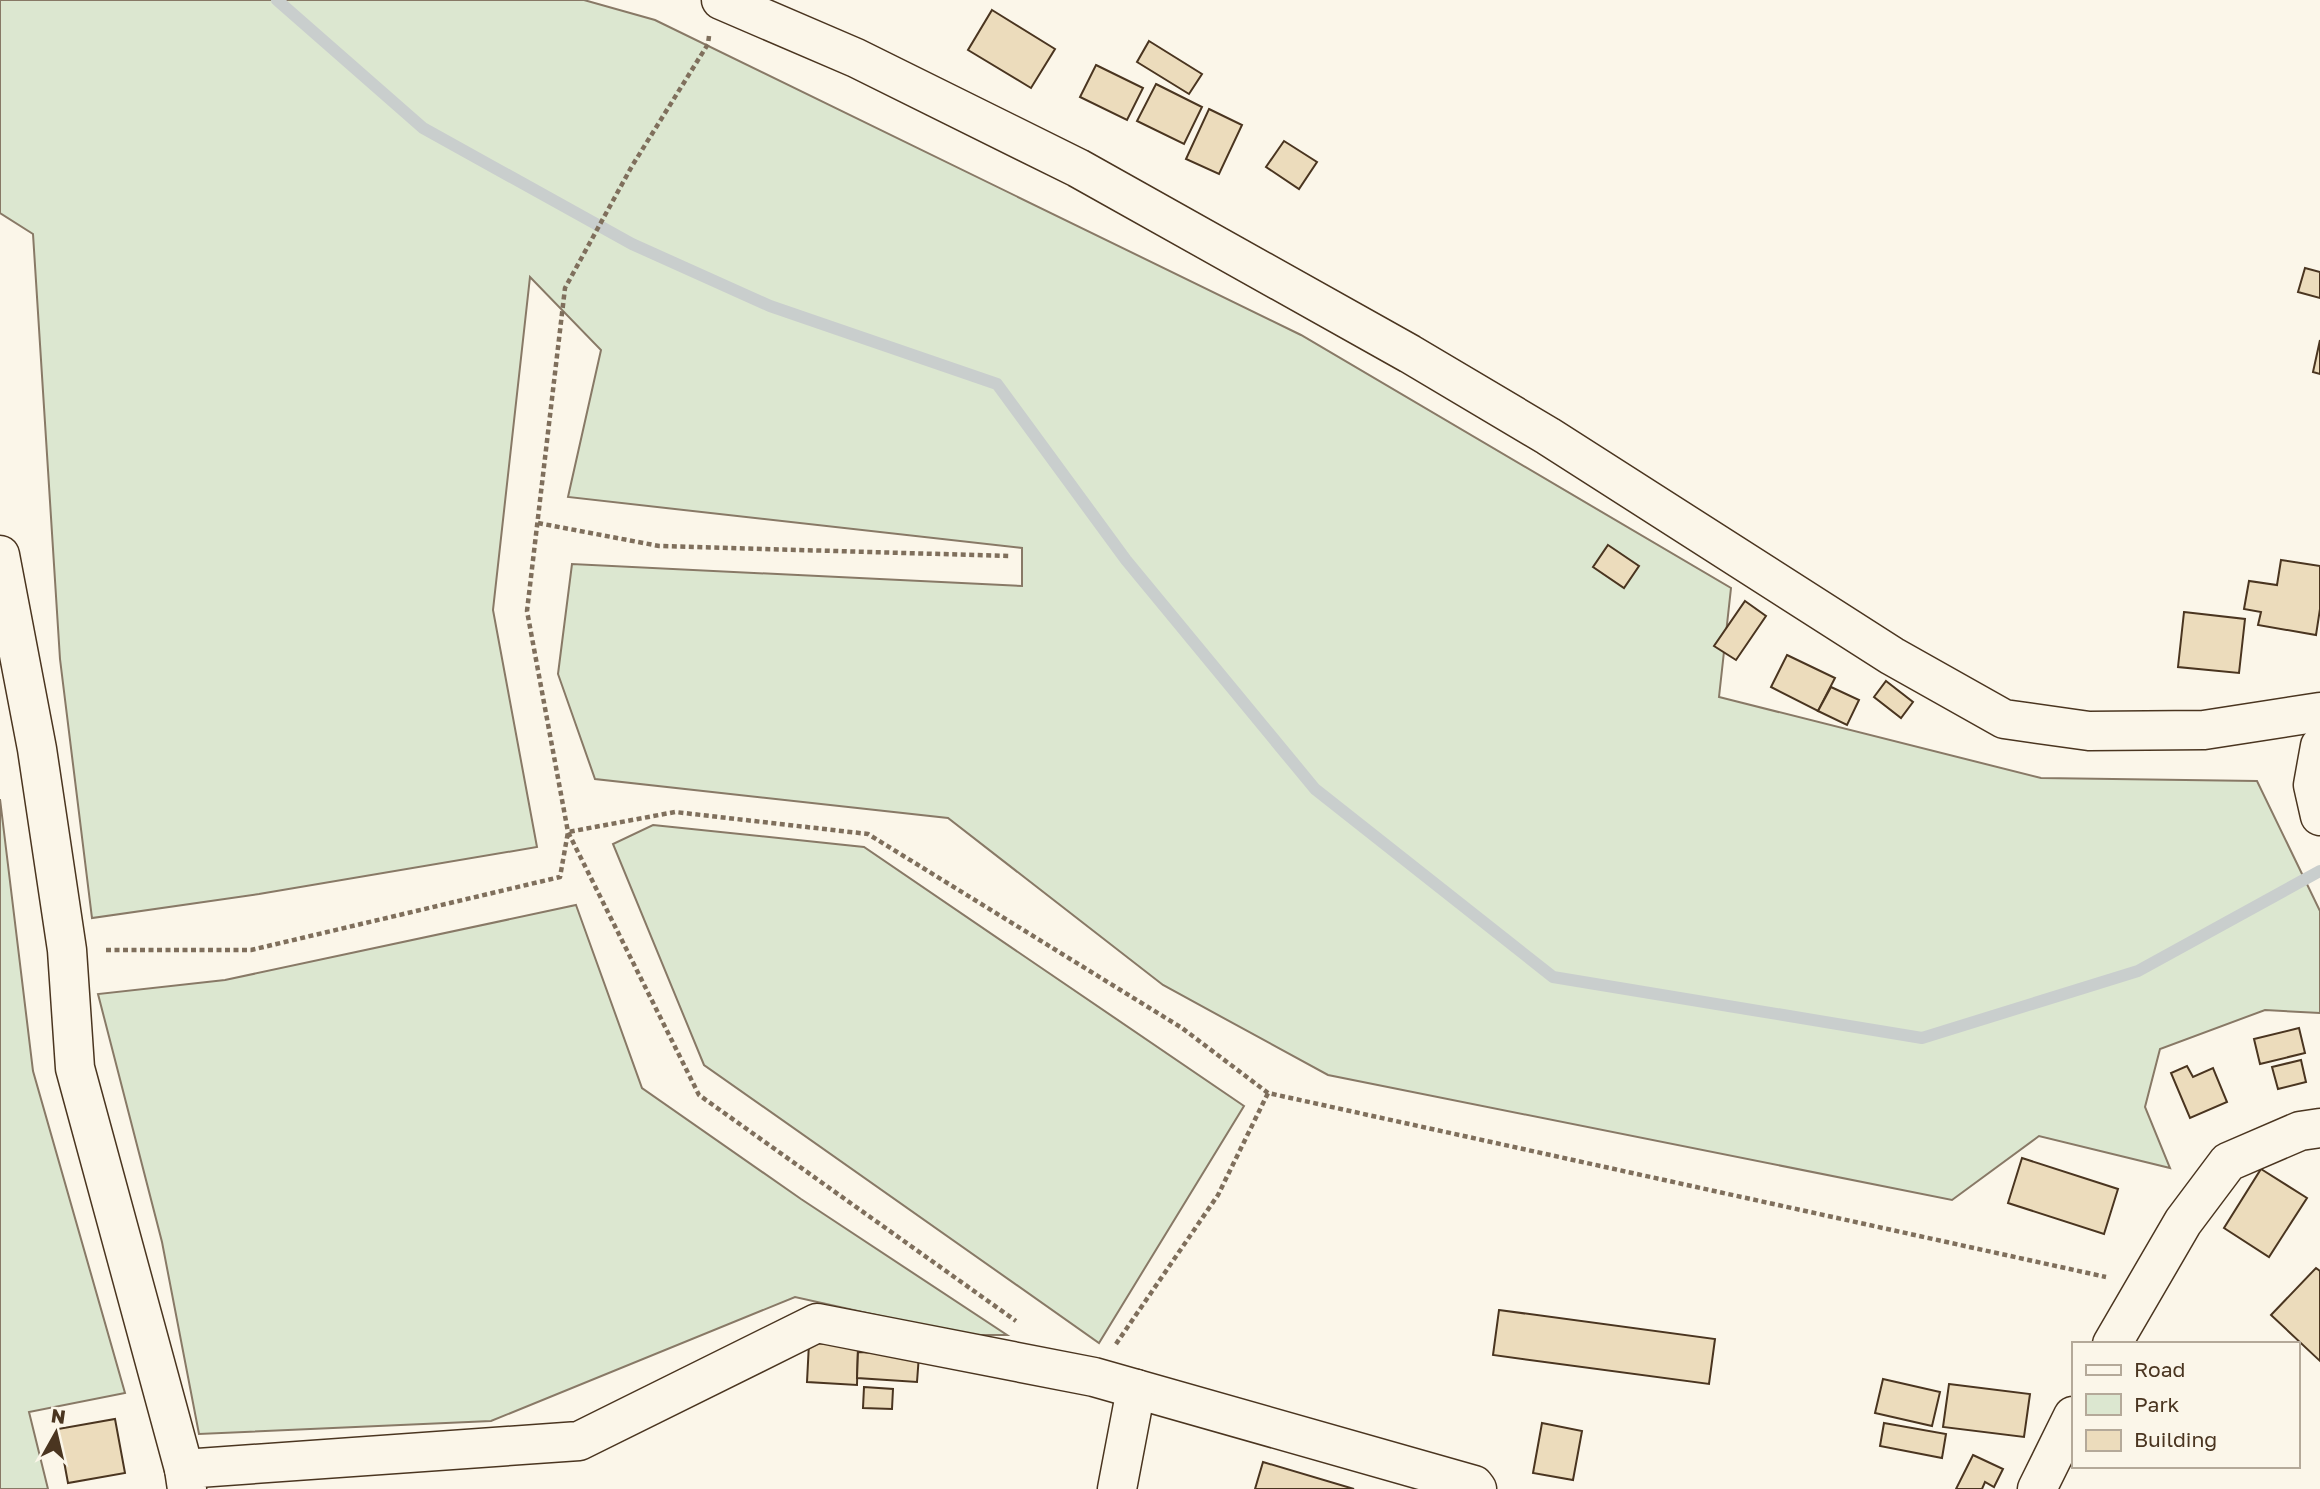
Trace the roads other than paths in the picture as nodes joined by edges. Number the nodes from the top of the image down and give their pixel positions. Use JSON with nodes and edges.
{"nodes":[{"id":1,"x":715,"y":17,"type":"edge"},
{"id":2,"x":0,"y":555,"type":"edge"},
{"id":3,"x":2320,"y":712,"type":"edge"},
{"id":4,"x":2320,"y":746,"type":"edge"},
{"id":5,"x":2320,"y":816,"type":"edge"},
{"id":6,"x":2320,"y":1128,"type":"edge"},
{"id":7,"x":2113,"y":1342,"type":"edge"},
{"id":8,"x":1136,"y":1389,"type":"junction"},
{"id":9,"x":2072,"y":1418,"type":"edge"},
{"id":10,"x":185,"y":1479,"type":"edge"},
{"id":11,"x":1117,"y":1489,"type":"edge"},
{"id":12,"x":1477,"y":1489,"type":"edge"},
{"id":13,"x":2037,"y":1489,"type":"edge"}],
"edges":[{"from":1,"to":3,"type":"street"},
{"from":2,"to":10,"type":"street"},
{"from":4,"to":5,"type":"street"},
{"from":6,"to":7,"type":"street"},
{"from":8,"to":10,"type":"street"},
{"from":8,"to":11,"type":"street"},
{"from":8,"to":12,"type":"street"},
{"from":9,"to":13,"type":"street"}]}
